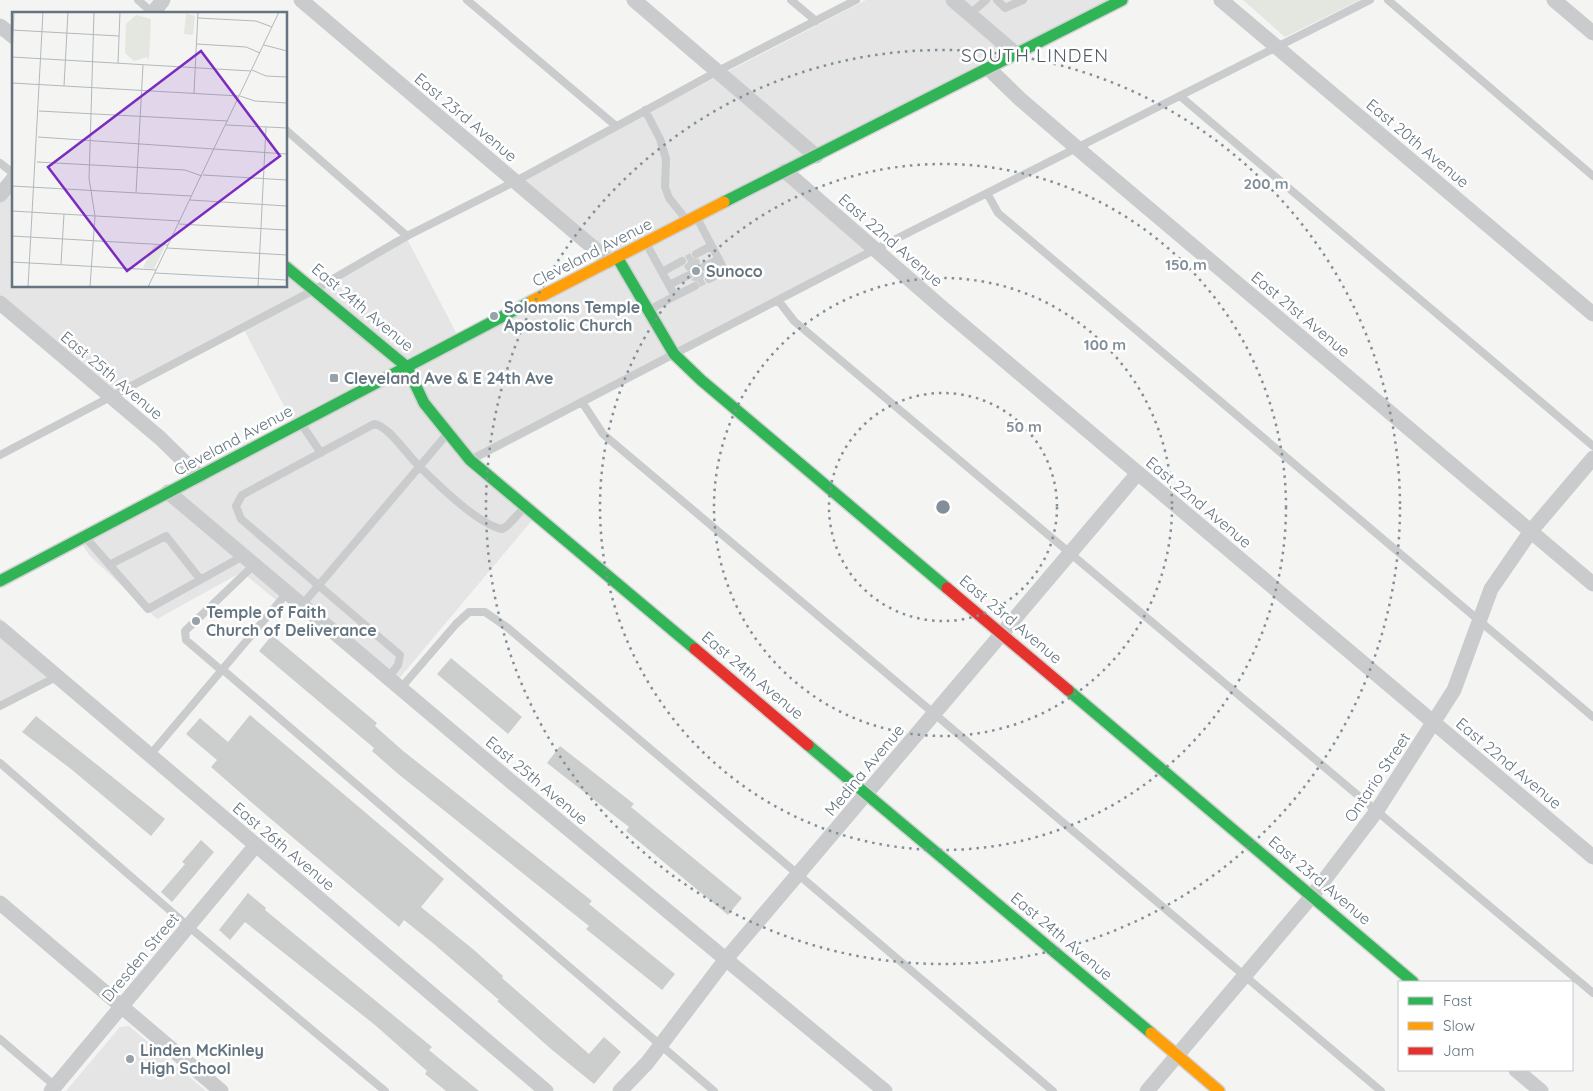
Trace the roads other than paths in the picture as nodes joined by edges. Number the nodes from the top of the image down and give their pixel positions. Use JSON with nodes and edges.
{"nodes":[{"id":1,"x":138,"y":0,"type":"edge"},
{"id":2,"x":164,"y":0,"type":"edge"},
{"id":3,"x":301,"y":0,"type":"edge"},
{"id":4,"x":467,"y":0,"type":"edge"},
{"id":5,"x":634,"y":0,"type":"edge"},
{"id":6,"x":791,"y":0,"type":"edge"},
{"id":7,"x":856,"y":0,"type":"edge"},
{"id":8,"x":954,"y":0,"type":"edge"},
{"id":9,"x":986,"y":0,"type":"edge"},
{"id":10,"x":998,"y":0,"type":"edge"},
{"id":11,"x":1023,"y":0,"type":"edge"},
{"id":12,"x":1122,"y":0,"type":"edge"},
{"id":13,"x":1220,"y":0,"type":"edge"},
{"id":14,"x":1370,"y":0,"type":"edge"},
{"id":15,"x":1388,"y":0,"type":"edge"},
{"id":16,"x":1554,"y":0,"type":"edge"},
{"id":17,"x":152,"y":12,"type":"edge"},
{"id":18,"x":154,"y":12,"type":"edge"},
{"id":19,"x":970,"y":14,"type":"junction"},
{"id":20,"x":816,"y":21,"type":"junction"},
{"id":21,"x":0,"y":26,"type":"edge"},
{"id":22,"x":1593,"y":32,"type":"edge"},
{"id":23,"x":12,"y":35,"type":"edge"},
{"id":24,"x":1277,"y":47,"type":"junction"},
{"id":25,"x":1016,"y":54,"type":"junction"},
{"id":26,"x":988,"y":68,"type":"junction"},
{"id":27,"x":718,"y":71,"type":"junction"},
{"id":28,"x":1180,"y":96,"type":"junction"},
{"id":29,"x":645,"y":110,"type":"junction"},
{"id":30,"x":616,"y":126,"type":"junction"},
{"id":31,"x":288,"y":132,"type":"edge"},
{"id":32,"x":1077,"y":148,"type":"junction"},
{"id":33,"x":816,"y":156,"type":"junction"},
{"id":34,"x":0,"y":163,"type":"edge"},
{"id":35,"x":785,"y":171,"type":"junction"},
{"id":36,"x":12,"y":172,"type":"edge"},
{"id":37,"x":1593,"y":176,"type":"edge"},
{"id":38,"x":12,"y":180,"type":"edge"},
{"id":39,"x":516,"y":181,"type":"junction"},
{"id":40,"x":987,"y":193,"type":"junction"},
{"id":41,"x":0,"y":195,"type":"edge"},
{"id":42,"x":692,"y":220,"type":"junction"},
{"id":43,"x":407,"y":236,"type":"junction"},
{"id":44,"x":646,"y":242,"type":"junction"},
{"id":45,"x":712,"y":246,"type":"junction"},
{"id":46,"x":874,"y":250,"type":"junction"},
{"id":47,"x":696,"y":254,"type":"dead end"},
{"id":48,"x":613,"y":259,"type":"junction"},
{"id":49,"x":719,"y":259,"type":"junction"},
{"id":50,"x":682,"y":262,"type":"dead end"},
{"id":51,"x":703,"y":267,"type":"dead end"},
{"id":52,"x":288,"y":268,"type":"edge"},
{"id":53,"x":662,"y":272,"type":"junction"},
{"id":54,"x":689,"y":275,"type":"dead end"},
{"id":55,"x":709,"y":279,"type":"dead end"},
{"id":56,"x":669,"y":285,"type":"junction"},
{"id":57,"x":695,"y":286,"type":"dead end"},
{"id":58,"x":314,"y":290,"type":"junction"},
{"id":59,"x":675,"y":296,"type":"junction"},
{"id":60,"x":778,"y":300,"type":"junction"},
{"id":61,"x":0,"y":303,"type":"edge"},
{"id":62,"x":647,"y":311,"type":"junction"},
{"id":63,"x":1593,"y":314,"type":"edge"},
{"id":64,"x":674,"y":354,"type":"junction"},
{"id":65,"x":407,"y":367,"type":"junction"},
{"id":66,"x":109,"y":396,"type":"junction"},
{"id":67,"x":582,"y":402,"type":"junction"},
{"id":68,"x":301,"y":423,"type":"junction"},
{"id":69,"x":448,"y":433,"type":"junction"},
{"id":70,"x":0,"y":445,"type":"edge"},
{"id":71,"x":1593,"y":446,"type":"edge"},
{"id":72,"x":4,"y":453,"type":"edge"},
{"id":73,"x":321,"y":453,"type":"junction"},
{"id":74,"x":1593,"y":458,"type":"edge"},
{"id":75,"x":470,"y":460,"type":"junction"},
{"id":76,"x":419,"y":466,"type":"junction"},
{"id":77,"x":1138,"y":473,"type":"junction"},
{"id":78,"x":200,"y":476,"type":"junction"},
{"id":79,"x":168,"y":492,"type":"junction"},
{"id":80,"x":525,"y":506,"type":"junction"},
{"id":81,"x":1531,"y":531,"type":"junction"},
{"id":82,"x":85,"y":536,"type":"junction"},
{"id":83,"x":1072,"y":552,"type":"junction"},
{"id":84,"x":248,"y":560,"type":"junction"},
{"id":85,"x":110,"y":565,"type":"junction"},
{"id":86,"x":200,"y":579,"type":"junction"},
{"id":87,"x":0,"y":581,"type":"edge"},
{"id":88,"x":1593,"y":584,"type":"edge"},
{"id":89,"x":318,"y":585,"type":"junction"},
{"id":90,"x":288,"y":593,"type":"junction"},
{"id":91,"x":302,"y":605,"type":"junction"},
{"id":92,"x":1480,"y":621,"type":"junction"},
{"id":93,"x":0,"y":628,"type":"edge"},
{"id":94,"x":1002,"y":633,"type":"junction"},
{"id":95,"x":221,"y":670,"type":"junction"},
{"id":96,"x":58,"y":676,"type":"junction"},
{"id":97,"x":388,"y":678,"type":"junction"},
{"id":98,"x":400,"y":689,"type":"junction"},
{"id":99,"x":0,"y":706,"type":"edge"},
{"id":100,"x":934,"y":713,"type":"junction"},
{"id":101,"x":1593,"y":717,"type":"edge"},
{"id":102,"x":1435,"y":723,"type":"junction"},
{"id":103,"x":150,"y":755,"type":"junction"},
{"id":104,"x":0,"y":763,"type":"edge"},
{"id":105,"x":867,"y":794,"type":"junction"},
{"id":106,"x":1376,"y":812,"type":"junction"},
{"id":107,"x":256,"y":845,"type":"junction"},
{"id":108,"x":1593,"y":857,"type":"edge"},
{"id":109,"x":797,"y":875,"type":"junction"},
{"id":110,"x":1312,"y":896,"type":"junction"},
{"id":111,"x":0,"y":903,"type":"edge"},
{"id":112,"x":188,"y":926,"type":"junction"},
{"id":113,"x":726,"y":959,"type":"junction"},
{"id":114,"x":1244,"y":975,"type":"junction"},
{"id":115,"x":1412,"y":981,"type":"edge"},
{"id":116,"x":1593,"y":993,"type":"edge"},
{"id":117,"x":121,"y":1006,"type":"junction"},
{"id":118,"x":0,"y":1039,"type":"edge"},
{"id":119,"x":7,"y":1044,"type":"junction"},
{"id":120,"x":661,"y":1045,"type":"junction"},
{"id":121,"x":0,"y":1051,"type":"edge"},
{"id":122,"x":1176,"y":1055,"type":"junction"},
{"id":123,"x":1517,"y":1071,"type":"edge"},
{"id":124,"x":53,"y":1088,"type":"edge"},
{"id":125,"x":221,"y":1091,"type":"edge"},
{"id":126,"x":385,"y":1091,"type":"edge"},
{"id":127,"x":546,"y":1091,"type":"edge"},
{"id":128,"x":620,"y":1091,"type":"edge"},
{"id":129,"x":714,"y":1091,"type":"edge"},
{"id":130,"x":885,"y":1091,"type":"edge"},
{"id":131,"x":1053,"y":1091,"type":"edge"},
{"id":132,"x":1147,"y":1091,"type":"edge"},
{"id":133,"x":1219,"y":1091,"type":"edge"},
{"id":134,"x":1381,"y":1091,"type":"edge"},
{"id":135,"x":1541,"y":1091,"type":"edge"}],
"edges":[{"from":1,"to":17,"type":"lane"},
{"from":2,"to":18,"type":"street"},
{"from":3,"to":39,"type":"street","name":"East 23rd Avenue"},
{"from":4,"to":30,"type":"lane"},
{"from":5,"to":27,"type":"street"},
{"from":6,"to":20,"type":"lane"},
{"from":7,"to":20,"type":"lane"},
{"from":8,"to":19,"type":"street"},
{"from":9,"to":19,"type":"lane"},
{"from":10,"to":11,"type":"lane"},
{"from":12,"to":25,"type":"street","name":"Cleveland Avenue"},
{"from":13,"to":24,"type":"street","name":"East 20th Avenue"},
{"from":14,"to":24,"type":"lane"},
{"from":15,"to":37,"type":"lane"},
{"from":16,"to":22,"type":"street"},
{"from":19,"to":25,"type":"street"},
{"from":20,"to":27,"type":"lane"},
{"from":21,"to":23,"type":"street"},
{"from":24,"to":28,"type":"lane"},
{"from":24,"to":63,"type":"street","name":"East 20th Avenue"},
{"from":25,"to":26,"type":"street","name":"Cleveland Avenue"},
{"from":26,"to":32,"type":"street","name":"East 21st Avenue"},
{"from":26,"to":33,"type":"street","name":"Cleveland Avenue"},
{"from":27,"to":29,"type":"lane"},
{"from":27,"to":33,"type":"street"},
{"from":28,"to":32,"type":"lane"},
{"from":28,"to":71,"type":"lane"},
{"from":29,"to":30,"type":"lane"},
{"from":29,"to":42,"type":"lane"},
{"from":30,"to":39,"type":"lane"},
{"from":31,"to":43,"type":"lane"},
{"from":32,"to":40,"type":"lane"},
{"from":32,"to":81,"type":"street","name":"East 21st Avenue"},
{"from":33,"to":35,"type":"street","name":"Cleveland Avenue"},
{"from":34,"to":36,"type":"lane"},
{"from":35,"to":42,"type":"street","name":"Cleveland Avenue"},
{"from":35,"to":46,"type":"street","name":"East 22nd Avenue"},
{"from":38,"to":41,"type":"street"},
{"from":39,"to":43,"type":"lane"},
{"from":39,"to":48,"type":"street","name":"East 23rd Avenue"},
{"from":40,"to":46,"type":"lane"},
{"from":40,"to":92,"type":"lane"},
{"from":42,"to":44,"type":"street","name":"Cleveland Avenue"},
{"from":42,"to":45,"type":"lane"},
{"from":43,"to":58,"type":"lane"},
{"from":44,"to":48,"type":"street","name":"Cleveland Avenue"},
{"from":44,"to":53,"type":"lane"},
{"from":45,"to":47,"type":"lane"},
{"from":45,"to":49,"type":"lane"},
{"from":46,"to":60,"type":"lane"},
{"from":46,"to":77,"type":"street","name":"East 22nd Avenue"},
{"from":48,"to":62,"type":"street","name":"East 23rd Avenue"},
{"from":48,"to":65,"type":"street","name":"Cleveland Avenue"},
{"from":49,"to":51,"type":"lane"},
{"from":49,"to":55,"type":"lane"},
{"from":50,"to":53,"type":"lane"},
{"from":52,"to":58,"type":"street","name":"East 24th Avenue"},
{"from":53,"to":56,"type":"lane"},
{"from":54,"to":56,"type":"lane"},
{"from":56,"to":59,"type":"lane"},
{"from":57,"to":59,"type":"lane"},
{"from":58,"to":65,"type":"street","name":"East 24th Avenue"},
{"from":58,"to":66,"type":"lane"},
{"from":59,"to":62,"type":"lane"},
{"from":60,"to":64,"type":"lane"},
{"from":60,"to":83,"type":"lane"},
{"from":61,"to":66,"type":"street","name":"East 25th Avenue"},
{"from":62,"to":64,"type":"street","name":"East 23rd Avenue"},
{"from":64,"to":67,"type":"lane"},
{"from":64,"to":94,"type":"street","name":"East 23rd Avenue"},
{"from":65,"to":68,"type":"street","name":"Cleveland Avenue"},
{"from":65,"to":69,"type":"street","name":"East 24th Avenue"},
{"from":66,"to":72,"type":"lane"},
{"from":66,"to":78,"type":"street","name":"East 25th Avenue"},
{"from":67,"to":75,"type":"lane"},
{"from":67,"to":100,"type":"lane"},
{"from":68,"to":73,"type":"lane"},
{"from":68,"to":78,"type":"street","name":"Cleveland Avenue"},
{"from":69,"to":75,"type":"street","name":"East 24th Avenue"},
{"from":69,"to":76,"type":"lane"},
{"from":70,"to":72,"type":"lane"},
{"from":73,"to":76,"type":"lane"},
{"from":73,"to":89,"type":"lane"},
{"from":74,"to":81,"type":"street","name":"Ontario Street"},
{"from":75,"to":80,"type":"street","name":"East 24th Avenue"},
{"from":76,"to":80,"type":"lane"},
{"from":76,"to":89,"type":"lane"},
{"from":77,"to":83,"type":"street","name":"Medina Avenue"},
{"from":77,"to":102,"type":"street","name":"East 22nd Avenue"},
{"from":78,"to":79,"type":"street","name":"Cleveland Avenue"},
{"from":79,"to":82,"type":"street","name":"Cleveland Avenue"},
{"from":79,"to":84,"type":"street","name":"East 25th Avenue"},
{"from":80,"to":105,"type":"street","name":"East 24th Avenue"},
{"from":81,"to":88,"type":"street","name":"East 21st Avenue"},
{"from":81,"to":92,"type":"street","name":"Ontario Street"},
{"from":82,"to":85,"type":"lane"},
{"from":82,"to":87,"type":"street","name":"Cleveland Avenue"},
{"from":83,"to":94,"type":"street","name":"Medina Avenue"},
{"from":83,"to":106,"type":"lane"},
{"from":84,"to":86,"type":"lane"},
{"from":84,"to":90,"type":"street","name":"East 25th Avenue"},
{"from":84,"to":95,"type":"lane"},
{"from":85,"to":86,"type":"lane"},
{"from":85,"to":86,"type":"lane"},
{"from":89,"to":91,"type":"lane"},
{"from":89,"to":97,"type":"lane"},
{"from":90,"to":91,"type":"street","name":"East 25th Avenue"},
{"from":90,"to":95,"type":"lane"},
{"from":91,"to":97,"type":"street","name":"East 25th Avenue"},
{"from":92,"to":101,"type":"lane"},
{"from":92,"to":102,"type":"street","name":"Ontario Street"},
{"from":93,"to":96,"type":"street","name":"East 26th Avenue"},
{"from":94,"to":100,"type":"street","name":"Medina Avenue"},
{"from":94,"to":110,"type":"street","name":"East 23rd Avenue"},
{"from":95,"to":103,"type":"lane"},
{"from":95,"to":120,"type":"lane"},
{"from":96,"to":99,"type":"lane"},
{"from":96,"to":103,"type":"street","name":"East 26th Avenue"},
{"from":97,"to":98,"type":"street","name":"East 25th Avenue"},
{"from":98,"to":109,"type":"lane"},
{"from":98,"to":113,"type":"street","name":"East 25th Avenue"},
{"from":100,"to":105,"type":"street","name":"Medina Avenue"},
{"from":100,"to":114,"type":"lane"},
{"from":102,"to":106,"type":"street","name":"Ontario Street"},
{"from":102,"to":108,"type":"street","name":"East 22nd Avenue"},
{"from":103,"to":107,"type":"street","name":"East 26th Avenue"},
{"from":104,"to":112,"type":"lane"},
{"from":105,"to":109,"type":"street","name":"Medina Avenue"},
{"from":105,"to":122,"type":"street","name":"East 24th Avenue"},
{"from":106,"to":110,"type":"street","name":"Ontario Street"},
{"from":106,"to":116,"type":"lane"},
{"from":107,"to":112,"type":"street","name":"Dresden Street"},
{"from":107,"to":127,"type":"street","name":"East 26th Avenue"},
{"from":109,"to":113,"type":"street","name":"Medina Avenue"},
{"from":109,"to":131,"type":"lane"},
{"from":110,"to":114,"type":"street","name":"Ontario Street"},
{"from":110,"to":115,"type":"street","name":"East 23rd Avenue"},
{"from":111,"to":117,"type":"street"},
{"from":112,"to":117,"type":"street","name":"Dresden Street"},
{"from":112,"to":126,"type":"lane"},
{"from":113,"to":120,"type":"street","name":"Medina Avenue"},
{"from":113,"to":130,"type":"street","name":"East 25th Avenue"},
{"from":114,"to":122,"type":"street","name":"Ontario Street"},
{"from":114,"to":134,"type":"lane"},
{"from":117,"to":124,"type":"street","name":"Dresden Street"},
{"from":117,"to":125,"type":"street"},
{"from":118,"to":119,"type":"lane"},
{"from":119,"to":121,"type":"lane"},
{"from":119,"to":124,"type":"lane"},
{"from":120,"to":128,"type":"street","name":"Medina Avenue"},
{"from":120,"to":129,"type":"lane"},
{"from":122,"to":132,"type":"street","name":"Ontario Street"},
{"from":122,"to":133,"type":"street","name":"East 24th Avenue"},
{"from":123,"to":135,"type":"street"}]}
